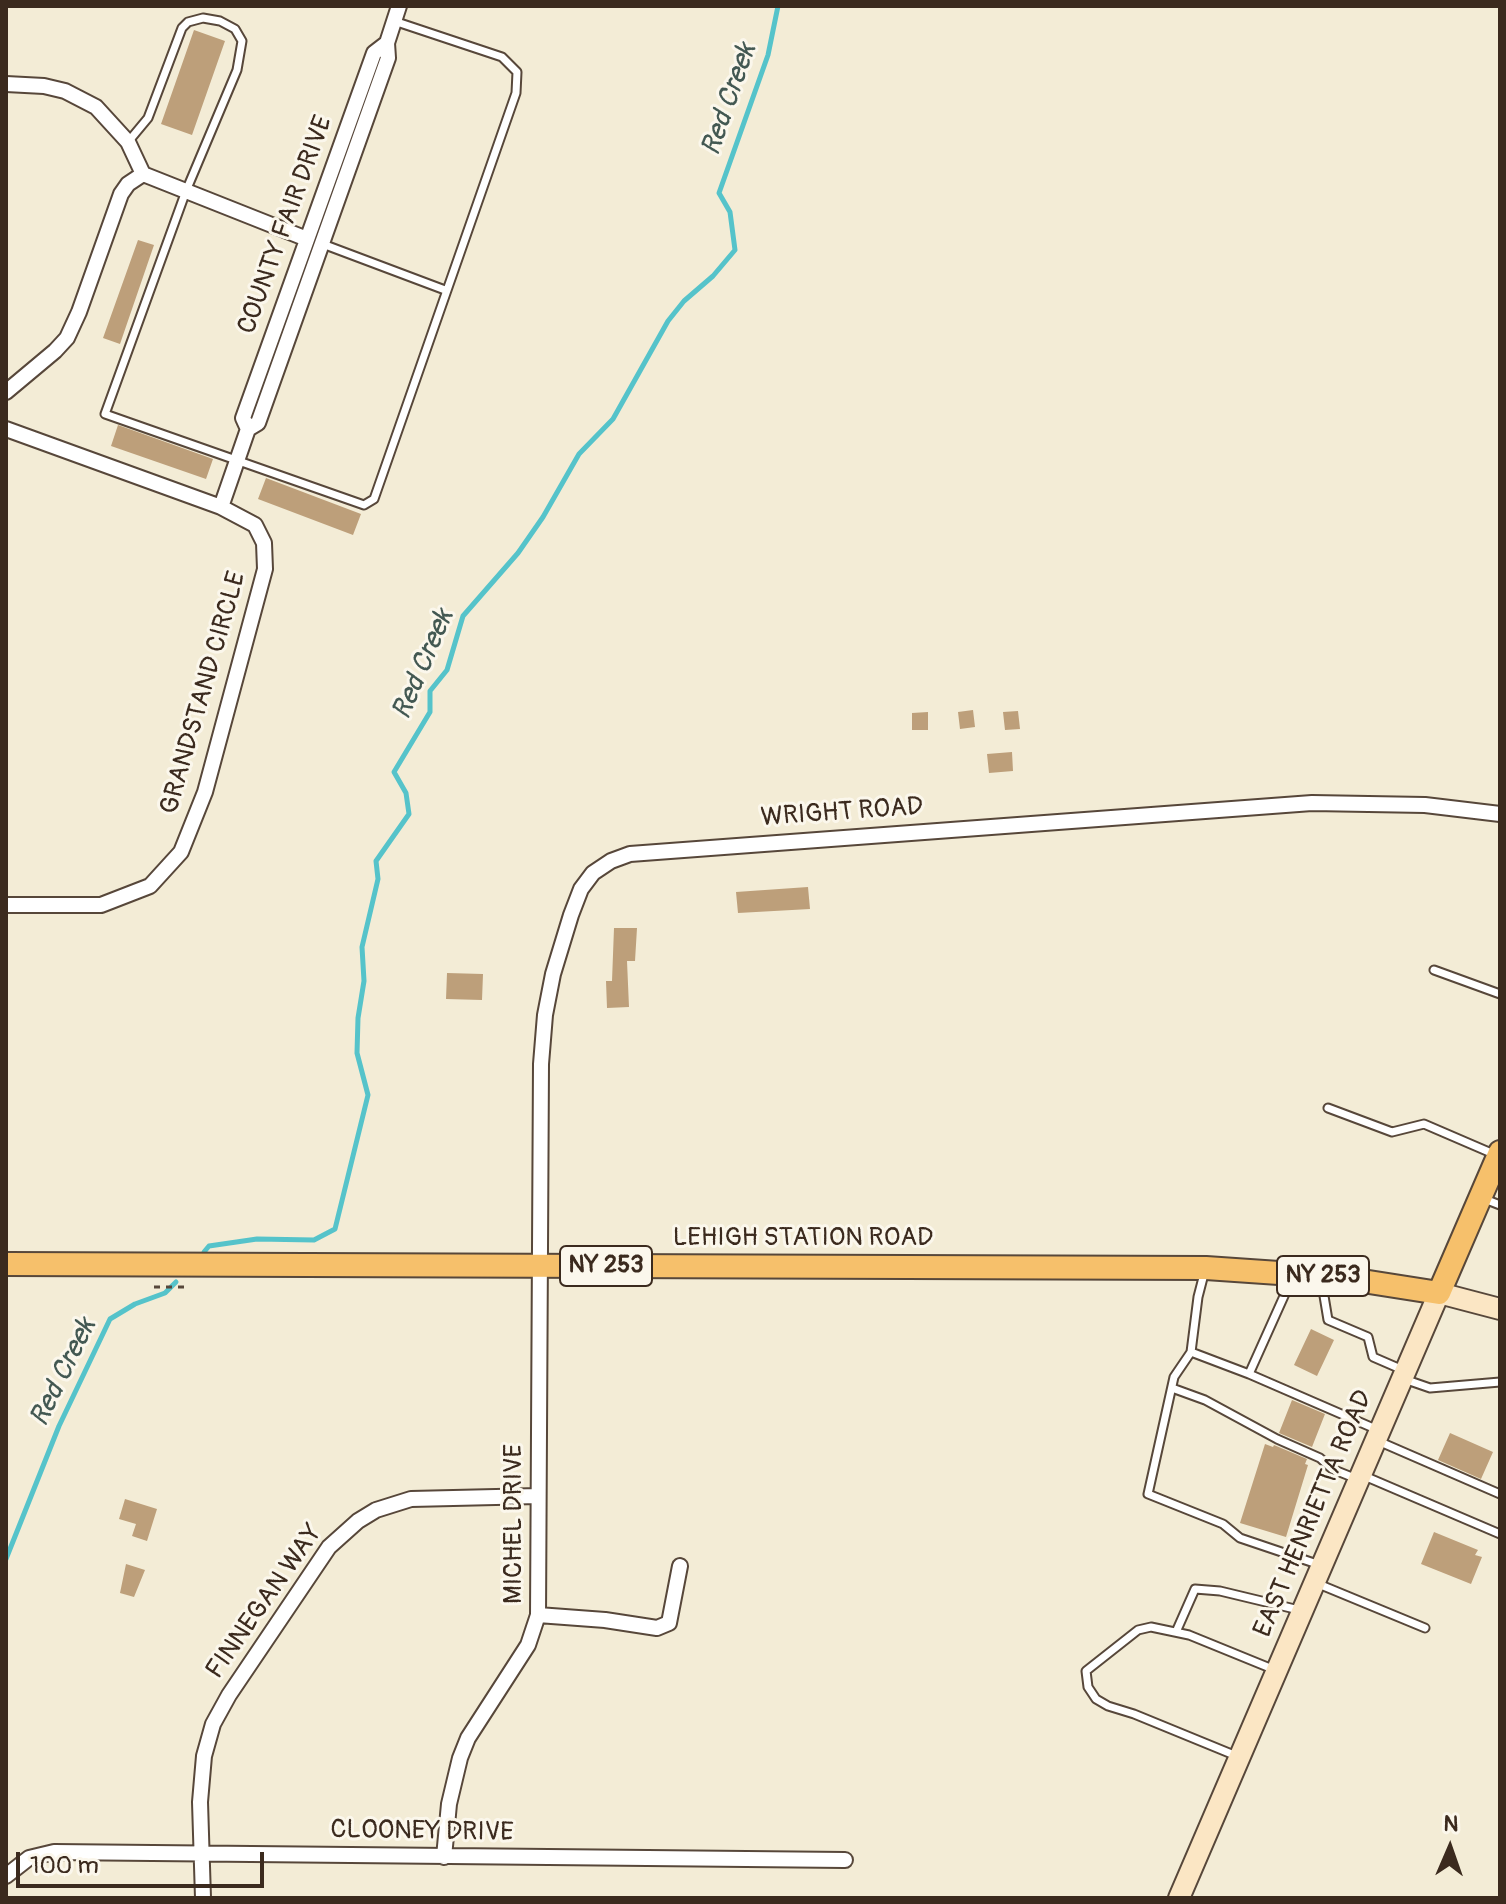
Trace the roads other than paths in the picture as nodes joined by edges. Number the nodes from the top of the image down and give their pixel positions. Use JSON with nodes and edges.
{"nodes":[{"id":1,"x":399,"y":6,"type":"edge"},
{"id":2,"x":394,"y":21,"type":"junction"},
{"id":3,"x":6,"y":84,"type":"edge"},
{"id":4,"x":128,"y":142,"type":"junction"},
{"id":5,"x":143,"y":174,"type":"junction"},
{"id":6,"x":186,"y":191,"type":"junction"},
{"id":7,"x":314,"y":241,"type":"junction"},
{"id":8,"x":445,"y":290,"type":"junction"},
{"id":9,"x":6,"y":392,"type":"edge"},
{"id":10,"x":6,"y":429,"type":"edge"},
{"id":11,"x":237,"y":459,"type":"junction"},
{"id":12,"x":221,"y":507,"type":"junction"},
{"id":13,"x":1500,"y":814,"type":"edge"},
{"id":14,"x":6,"y":905,"type":"edge"},
{"id":15,"x":1434,"y":970,"type":"dead end"},
{"id":16,"x":1500,"y":994,"type":"edge"},
{"id":17,"x":1328,"y":1108,"type":"dead end"},
{"id":18,"x":1499,"y":1154,"type":"edge"},
{"id":19,"x":1490,"y":1201,"type":"edge"},
{"id":20,"x":6,"y":1264,"type":"edge"},
{"id":21,"x":539,"y":1266,"type":"junction"},
{"id":22,"x":1206,"y":1268,"type":"junction"},
{"id":23,"x":1294,"y":1274,"type":"junction"},
{"id":24,"x":1321,"y":1276,"type":"junction"},
{"id":25,"x":1439,"y":1293,"type":"junction"},
{"id":26,"x":1500,"y":1309,"type":"edge"},
{"id":27,"x":1191,"y":1352,"type":"junction"},
{"id":28,"x":1249,"y":1374,"type":"junction"},
{"id":29,"x":1404,"y":1375,"type":"junction"},
{"id":30,"x":1500,"y":1382,"type":"edge"},
{"id":31,"x":1172,"y":1388,"type":"junction"},
{"id":32,"x":1378,"y":1435,"type":"junction"},
{"id":33,"x":1360,"y":1477,"type":"junction"},
{"id":34,"x":1500,"y":1494,"type":"edge"},
{"id":35,"x":538,"y":1496,"type":"junction"},
{"id":36,"x":1500,"y":1534,"type":"edge"},
{"id":37,"x":680,"y":1566,"type":"dead end"},
{"id":38,"x":1320,"y":1574,"type":"junction"},
{"id":39,"x":1304,"y":1611,"type":"junction"},
{"id":40,"x":538,"y":1615,"type":"junction"},
{"id":41,"x":1425,"y":1628,"type":"dead end"},
{"id":42,"x":1176,"y":1632,"type":"junction"},
{"id":43,"x":1278,"y":1671,"type":"junction"},
{"id":44,"x":1241,"y":1758,"type":"junction"},
{"id":45,"x":202,"y":1852,"type":"junction"},
{"id":46,"x":444,"y":1857,"type":"junction"},
{"id":47,"x":845,"y":1860,"type":"dead end"},
{"id":48,"x":6,"y":1876,"type":"edge"},
{"id":49,"x":203,"y":1898,"type":"edge"},
{"id":50,"x":1179,"y":1898,"type":"edge"}],
"edges":[{"from":1,"to":2,"type":"street","name":"COUNTY FAIR DRIVE"},
{"from":2,"to":7,"type":"street","name":"COUNTY FAIR DRIVE"},
{"from":2,"to":8,"type":"lane"},
{"from":3,"to":4,"type":"street"},
{"from":4,"to":5,"type":"street"},
{"from":4,"to":6,"type":"lane"},
{"from":5,"to":6,"type":"street"},
{"from":5,"to":9,"type":"street"},
{"from":6,"to":7,"type":"street"},
{"from":6,"to":11,"type":"lane"},
{"from":7,"to":8,"type":"lane"},
{"from":7,"to":11,"type":"street","name":"COUNTY FAIR DRIVE"},
{"from":8,"to":11,"type":"lane"},
{"from":10,"to":12,"type":"street","name":"GRANDSTAND CIRCLE"},
{"from":11,"to":12,"type":"street","name":"COUNTY FAIR DRIVE"},
{"from":12,"to":14,"type":"street","name":"GRANDSTAND CIRCLE"},
{"from":13,"to":21,"type":"street","name":"WRIGHT ROAD"},
{"from":15,"to":16,"type":"lane"},
{"from":17,"to":18,"type":"lane"},
{"from":18,"to":19,"type":"main road","name":"EAST HENRIETTA ROAD"},
{"from":19,"to":25,"type":"main road","name":"EAST HENRIETTA ROAD"},
{"from":20,"to":21,"type":"main road","name":"LEHIGH STATION ROAD","number":"NY 253"},
{"from":21,"to":22,"type":"main road","name":"LEHIGH STATION ROAD","number":"NY 253"},
{"from":21,"to":35,"type":"street","name":"MICHEL DRIVE"},
{"from":22,"to":23,"type":"main road","name":"LEHIGH STATION ROAD","number":"NY 253"},
{"from":22,"to":27,"type":"lane"},
{"from":23,"to":24,"type":"main road","name":"LEHIGH STATION ROAD","number":"NY 253"},
{"from":23,"to":28,"type":"lane"},
{"from":24,"to":25,"type":"main road","name":"LEHIGH STATION ROAD","number":"NY 253"},
{"from":24,"to":29,"type":"lane"},
{"from":25,"to":26,"type":"main road","name":"LEHIGH STATION ROAD","number":"NY 253"},
{"from":25,"to":29,"type":"main road","name":"EAST HENRIETTA ROAD"},
{"from":27,"to":28,"type":"lane"},
{"from":27,"to":31,"type":"lane"},
{"from":28,"to":32,"type":"lane"},
{"from":29,"to":30,"type":"lane"},
{"from":29,"to":32,"type":"main road","name":"EAST HENRIETTA ROAD"},
{"from":31,"to":33,"type":"lane"},
{"from":31,"to":38,"type":"lane"},
{"from":32,"to":33,"type":"main road","name":"EAST HENRIETTA ROAD"},
{"from":32,"to":34,"type":"lane"},
{"from":33,"to":36,"type":"lane"},
{"from":33,"to":38,"type":"main road","name":"EAST HENRIETTA ROAD"},
{"from":35,"to":40,"type":"street","name":"MICHEL DRIVE"},
{"from":35,"to":45,"type":"street","name":"FINNEGAN WAY"},
{"from":37,"to":40,"type":"street"},
{"from":38,"to":39,"type":"main road","name":"EAST HENRIETTA ROAD"},
{"from":38,"to":41,"type":"lane"},
{"from":39,"to":42,"type":"lane"},
{"from":39,"to":43,"type":"main road","name":"EAST HENRIETTA ROAD"},
{"from":40,"to":46,"type":"street","name":"MICHEL DRIVE"},
{"from":42,"to":43,"type":"lane"},
{"from":42,"to":44,"type":"lane"},
{"from":43,"to":44,"type":"main road","name":"EAST HENRIETTA ROAD"},
{"from":44,"to":50,"type":"main road","name":"EAST HENRIETTA ROAD"},
{"from":45,"to":46,"type":"street","name":"CLOONEY DRIVE"},
{"from":45,"to":48,"type":"street","name":"CLOONEY DRIVE"},
{"from":45,"to":49,"type":"street","name":"FINNEGAN WAY"},
{"from":46,"to":47,"type":"street","name":"CLOONEY DRIVE"}]}
